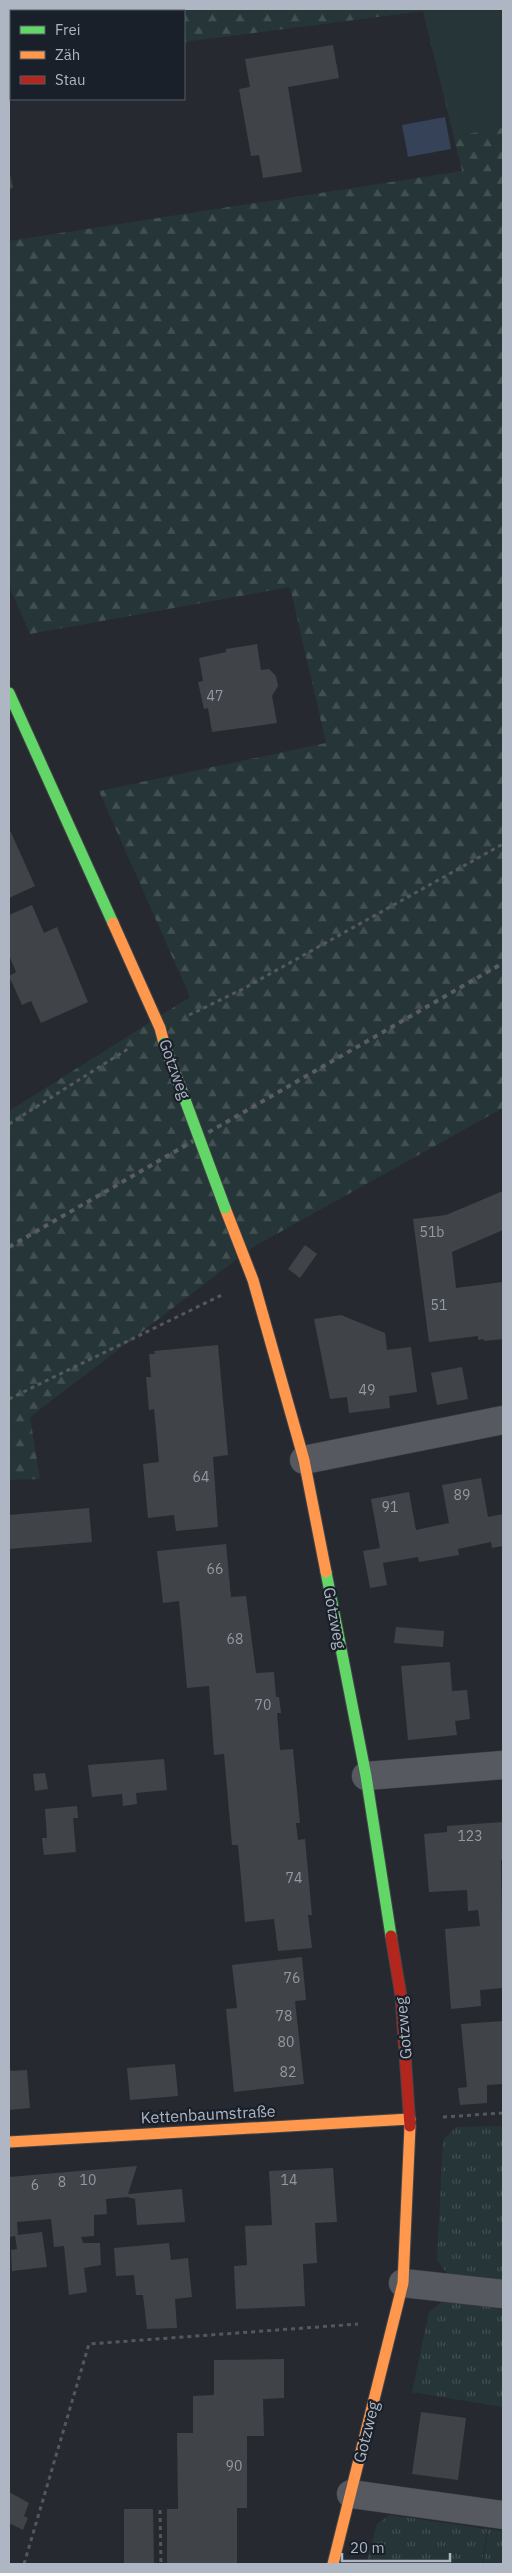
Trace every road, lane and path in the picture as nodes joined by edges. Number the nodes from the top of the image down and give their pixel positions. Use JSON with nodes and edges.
{"nodes":[{"id":1,"x":9,"y":693,"type":"edge"},
{"id":2,"x":503,"y":844,"type":"edge"},
{"id":3,"x":160,"y":1028,"type":"junction"},
{"id":4,"x":9,"y":1124,"type":"edge"},
{"id":5,"x":253,"y":1280,"type":"junction"},
{"id":6,"x":9,"y":1399,"type":"edge"},
{"id":7,"x":503,"y":1420,"type":"edge"},
{"id":8,"x":304,"y":1460,"type":"junction"},
{"id":9,"x":503,"y":1765,"type":"edge"},
{"id":10,"x":366,"y":1776,"type":"junction"},
{"id":11,"x":503,"y":2113,"type":"edge"},
{"id":12,"x":410,"y":2119,"type":"junction"},
{"id":13,"x":9,"y":2142,"type":"edge"},
{"id":14,"x":403,"y":2283,"type":"junction"},
{"id":15,"x":503,"y":2294,"type":"edge"},
{"id":16,"x":394,"y":2321,"type":"junction"},
{"id":17,"x":351,"y":2494,"type":"junction"},
{"id":18,"x":160,"y":2510,"type":"dead end"},
{"id":19,"x":503,"y":2515,"type":"edge"},
{"id":20,"x":24,"y":2564,"type":"edge"},
{"id":21,"x":161,"y":2564,"type":"edge"},
{"id":22,"x":333,"y":2564,"type":"edge"}],
"edges":[{"from":1,"to":3,"type":"street","name":"Gotzweg"},
{"from":2,"to":3,"type":"path"},
{"from":3,"to":4,"type":"path"},
{"from":3,"to":5,"type":"street","name":"Gotzweg","bridge":true},
{"from":5,"to":6,"type":"path"},
{"from":5,"to":8,"type":"street","name":"Gotzweg"},
{"from":7,"to":8,"type":"street"},
{"from":8,"to":10,"type":"street","name":"Gotzweg"},
{"from":9,"to":10,"type":"street"},
{"from":10,"to":12,"type":"street","name":"Gotzweg"},
{"from":11,"to":12,"type":"path"},
{"from":12,"to":13,"type":"street","name":"Kettenbaumstraße"},
{"from":12,"to":14,"type":"street","name":"Gotzweg"},
{"from":14,"to":15,"type":"street"},
{"from":14,"to":16,"type":"street","name":"Gotzweg"},
{"from":16,"to":17,"type":"street","name":"Gotzweg"},
{"from":16,"to":20,"type":"path"},
{"from":17,"to":19,"type":"street"},
{"from":17,"to":22,"type":"street","name":"Gotzweg"},
{"from":18,"to":21,"type":"path"}]}
